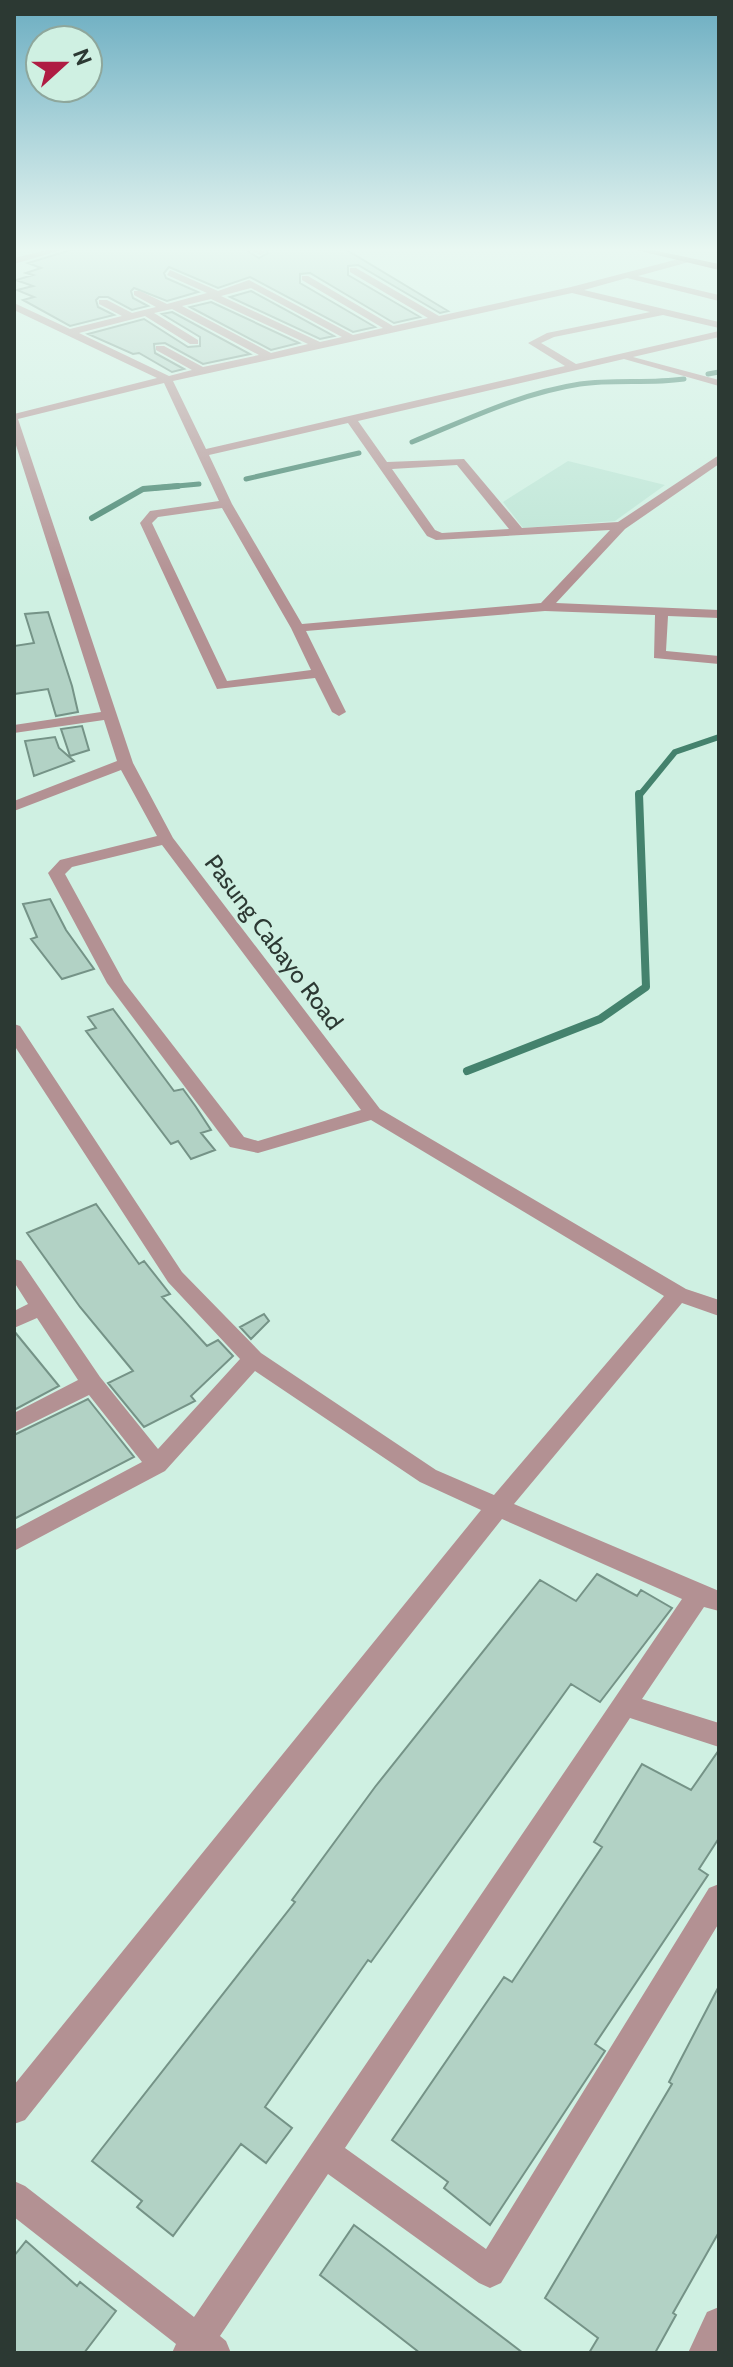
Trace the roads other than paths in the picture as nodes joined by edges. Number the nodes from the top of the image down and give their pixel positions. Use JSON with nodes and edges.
{"nodes":[{"id":1,"x":127,"y":359,"type":"edge"},
{"id":2,"x":180,"y":359,"type":"edge"},
{"id":3,"x":253,"y":359,"type":"edge"},
{"id":4,"x":561,"y":359,"type":"edge"},
{"id":5,"x":614,"y":359,"type":"edge"},
{"id":6,"x":634,"y":359,"type":"edge"},
{"id":7,"x":576,"y":368,"type":"junction"},
{"id":8,"x":201,"y":371,"type":"junction"},
{"id":9,"x":167,"y":379,"type":"junction"},
{"id":10,"x":719,"y":383,"type":"edge"},
{"id":11,"x":14,"y":419,"type":"edge"},
{"id":12,"x":351,"y":419,"type":"junction"},
{"id":13,"x":203,"y":453,"type":"junction"},
{"id":14,"x":719,"y":459,"type":"edge"},
{"id":15,"x":384,"y":466,"type":"junction"},
{"id":16,"x":21,"y":468,"type":"edge"},
{"id":17,"x":226,"y":504,"type":"junction"},
{"id":18,"x":621,"y":526,"type":"junction"},
{"id":19,"x":519,"y":533,"type":"junction"},
{"id":20,"x":545,"y":607,"type":"junction"},
{"id":21,"x":662,"y":612,"type":"junction"},
{"id":22,"x":719,"y":614,"type":"edge"},
{"id":23,"x":298,"y":628,"type":"junction"},
{"id":24,"x":719,"y":660,"type":"edge"},
{"id":25,"x":321,"y":673,"type":"junction"},
{"id":26,"x":339,"y":712,"type":"dead end"},
{"id":27,"x":108,"y":715,"type":"junction"},
{"id":28,"x":14,"y":729,"type":"edge"},
{"id":29,"x":125,"y":763,"type":"junction"},
{"id":30,"x":14,"y":806,"type":"edge"},
{"id":31,"x":166,"y":839,"type":"junction"},
{"id":32,"x":14,"y":1030,"type":"edge"},
{"id":33,"x":373,"y":1113,"type":"junction"},
{"id":34,"x":14,"y":1266,"type":"edge"},
{"id":35,"x":678,"y":1294,"type":"junction"},
{"id":36,"x":41,"y":1307,"type":"junction"},
{"id":37,"x":719,"y":1308,"type":"edge"},
{"id":38,"x":14,"y":1320,"type":"edge"},
{"id":39,"x":253,"y":1359,"type":"junction"},
{"id":40,"x":92,"y":1383,"type":"junction"},
{"id":41,"x":14,"y":1423,"type":"edge"},
{"id":42,"x":157,"y":1465,"type":"junction"},
{"id":43,"x":498,"y":1506,"type":"junction"},
{"id":44,"x":14,"y":1541,"type":"edge"},
{"id":45,"x":709,"y":1598,"type":"edge"},
{"id":46,"x":624,"y":1705,"type":"junction"},
{"id":47,"x":719,"y":1735,"type":"edge"},
{"id":48,"x":719,"y":1897,"type":"edge"},
{"id":49,"x":14,"y":2109,"type":"edge"},
{"id":50,"x":325,"y":2153,"type":"junction"},
{"id":51,"x":14,"y":2197,"type":"edge"},
{"id":52,"x":719,"y":2324,"type":"edge"},
{"id":53,"x":200,"y":2349,"type":"edge"},
{"id":54,"x":705,"y":2353,"type":"edge"}],
"edges":[{"from":1,"to":9,"type":"street"},
{"from":2,"to":8,"type":"street"},
{"from":3,"to":8,"type":"street"},
{"from":4,"to":7,"type":"street"},
{"from":5,"to":7,"type":"street"},
{"from":6,"to":10,"type":"street"},
{"from":7,"to":12,"type":"street"},
{"from":8,"to":9,"type":"street"},
{"from":9,"to":11,"type":"street"},
{"from":9,"to":13,"type":"street"},
{"from":11,"to":16,"type":"street","name":"Pasung Cabayo Road"},
{"from":12,"to":13,"type":"street"},
{"from":12,"to":15,"type":"street"},
{"from":13,"to":17,"type":"street"},
{"from":14,"to":18,"type":"street"},
{"from":15,"to":19,"type":"street"},
{"from":15,"to":19,"type":"street"},
{"from":16,"to":27,"type":"street","name":"Pasung Cabayo Road"},
{"from":17,"to":23,"type":"street"},
{"from":17,"to":25,"type":"street"},
{"from":18,"to":19,"type":"street"},
{"from":18,"to":20,"type":"street"},
{"from":20,"to":21,"type":"street"},
{"from":20,"to":23,"type":"street"},
{"from":21,"to":22,"type":"street"},
{"from":21,"to":24,"type":"street"},
{"from":23,"to":25,"type":"street"},
{"from":25,"to":26,"type":"street"},
{"from":27,"to":28,"type":"street"},
{"from":27,"to":29,"type":"street","name":"Pasung Cabayo Road"},
{"from":29,"to":30,"type":"street"},
{"from":29,"to":31,"type":"street","name":"Pasung Cabayo Road"},
{"from":31,"to":33,"type":"street","name":"Pasung Cabayo Road"},
{"from":31,"to":33,"type":"street"},
{"from":32,"to":39,"type":"street"},
{"from":33,"to":35,"type":"street","name":"Pasung Cabayo Road"},
{"from":34,"to":36,"type":"street"},
{"from":35,"to":37,"type":"street","name":"Pasung Cabayo Road"},
{"from":35,"to":43,"type":"street"},
{"from":36,"to":38,"type":"street"},
{"from":36,"to":40,"type":"street"},
{"from":39,"to":42,"type":"street"},
{"from":39,"to":43,"type":"street"},
{"from":40,"to":41,"type":"street"},
{"from":40,"to":42,"type":"street"},
{"from":42,"to":44,"type":"street"},
{"from":43,"to":45,"type":"street"},
{"from":43,"to":49,"type":"street"},
{"from":45,"to":46,"type":"street"},
{"from":46,"to":47,"type":"street"},
{"from":46,"to":50,"type":"street"},
{"from":48,"to":50,"type":"street"},
{"from":50,"to":53,"type":"street"},
{"from":51,"to":53,"type":"street"},
{"from":52,"to":54,"type":"street"}]}
